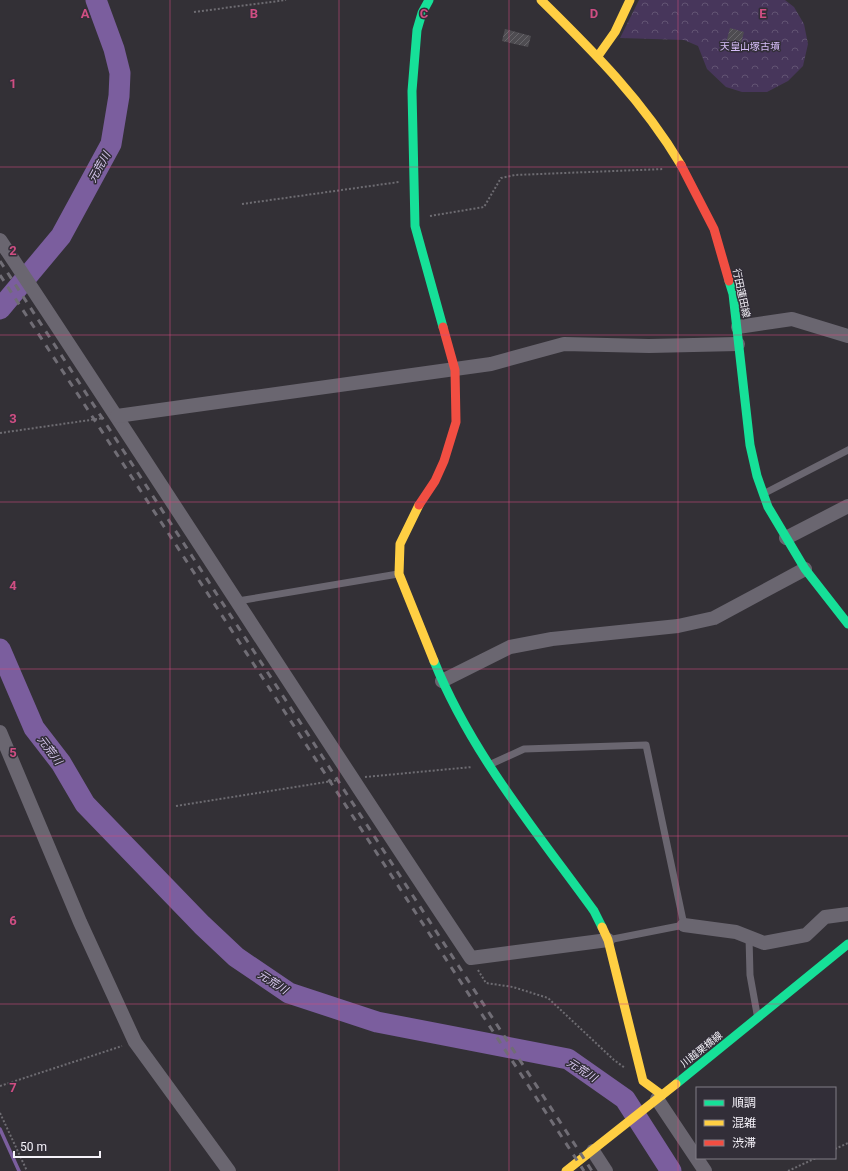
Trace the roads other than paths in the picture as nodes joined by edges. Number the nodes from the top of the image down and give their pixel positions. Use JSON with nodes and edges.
{"nodes":[{"id":1,"x":429,"y":0,"type":"edge"},
{"id":2,"x":541,"y":0,"type":"edge"},
{"id":3,"x":630,"y":0,"type":"edge"},
{"id":4,"x":598,"y":56,"type":"junction"},
{"id":5,"x":0,"y":240,"type":"edge"},
{"id":6,"x":738,"y":327,"type":"junction"},
{"id":7,"x":848,"y":336,"type":"edge"},
{"id":8,"x":738,"y":344,"type":"junction"},
{"id":9,"x":455,"y":370,"type":"junction"},
{"id":10,"x":117,"y":416,"type":"junction"},
{"id":11,"x":848,"y":450,"type":"edge"},
{"id":12,"x":763,"y":494,"type":"junction"},
{"id":13,"x":848,"y":506,"type":"edge"},
{"id":14,"x":786,"y":538,"type":"junction"},
{"id":15,"x":805,"y":569,"type":"junction"},
{"id":16,"x":399,"y":574,"type":"junction"},
{"id":17,"x":238,"y":601,"type":"junction"},
{"id":18,"x":848,"y":624,"type":"edge"},
{"id":19,"x":442,"y":681,"type":"junction"},
{"id":20,"x":0,"y":732,"type":"edge"},
{"id":21,"x":488,"y":765,"type":"junction"},
{"id":22,"x":848,"y":914,"type":"edge"},
{"id":23,"x":684,"y":925,"type":"junction"},
{"id":24,"x":749,"y":937,"type":"junction"},
{"id":25,"x":608,"y":940,"type":"junction"},
{"id":26,"x":848,"y":944,"type":"edge"},
{"id":27,"x":757,"y":1017,"type":"junction"},
{"id":28,"x":658,"y":1099,"type":"junction"},
{"id":29,"x":593,"y":1151,"type":"junction"},
{"id":30,"x":696,"y":1157,"type":"edge"},
{"id":31,"x":697,"y":1159,"type":"edge"},
{"id":32,"x":229,"y":1171,"type":"edge"},
{"id":33,"x":566,"y":1171,"type":"edge"},
{"id":34,"x":606,"y":1171,"type":"edge"},
{"id":35,"x":705,"y":1171,"type":"edge"}],
"edges":[{"from":1,"to":9,"type":"street"},
{"from":2,"to":4,"type":"street","name":"行田蓮田線"},
{"from":3,"to":4,"type":"street"},
{"from":4,"to":6,"type":"street","name":"行田蓮田線"},
{"from":5,"to":10,"type":"street"},
{"from":6,"to":7,"type":"street"},
{"from":6,"to":8,"type":"street","name":"行田蓮田線"},
{"from":8,"to":9,"type":"street"},
{"from":8,"to":12,"type":"street","name":"行田蓮田線"},
{"from":9,"to":10,"type":"street"},
{"from":9,"to":16,"type":"street"},
{"from":10,"to":17,"type":"street"},
{"from":11,"to":12,"type":"lane"},
{"from":12,"to":14,"type":"street","name":"行田蓮田線"},
{"from":13,"to":14,"type":"street"},
{"from":14,"to":15,"type":"street","name":"行田蓮田線"},
{"from":15,"to":18,"type":"street","name":"行田蓮田線"},
{"from":15,"to":19,"type":"street"},
{"from":16,"to":17,"type":"lane"},
{"from":16,"to":19,"type":"street"},
{"from":17,"to":25,"type":"street"},
{"from":19,"to":21,"type":"street"},
{"from":20,"to":32,"type":"street"},
{"from":21,"to":23,"type":"lane"},
{"from":21,"to":25,"type":"street"},
{"from":22,"to":24,"type":"street"},
{"from":23,"to":24,"type":"street"},
{"from":23,"to":25,"type":"lane"},
{"from":24,"to":27,"type":"lane"},
{"from":25,"to":28,"type":"street"},
{"from":26,"to":27,"type":"street","name":"川越栗橋線"},
{"from":27,"to":28,"type":"street","name":"川越栗橋線"},
{"from":28,"to":29,"type":"street","name":"川越栗橋線"},
{"from":28,"to":30,"type":"street"},
{"from":29,"to":33,"type":"street","name":"川越栗橋線"},
{"from":29,"to":34,"type":"street"},
{"from":31,"to":35,"type":"street"}]}
